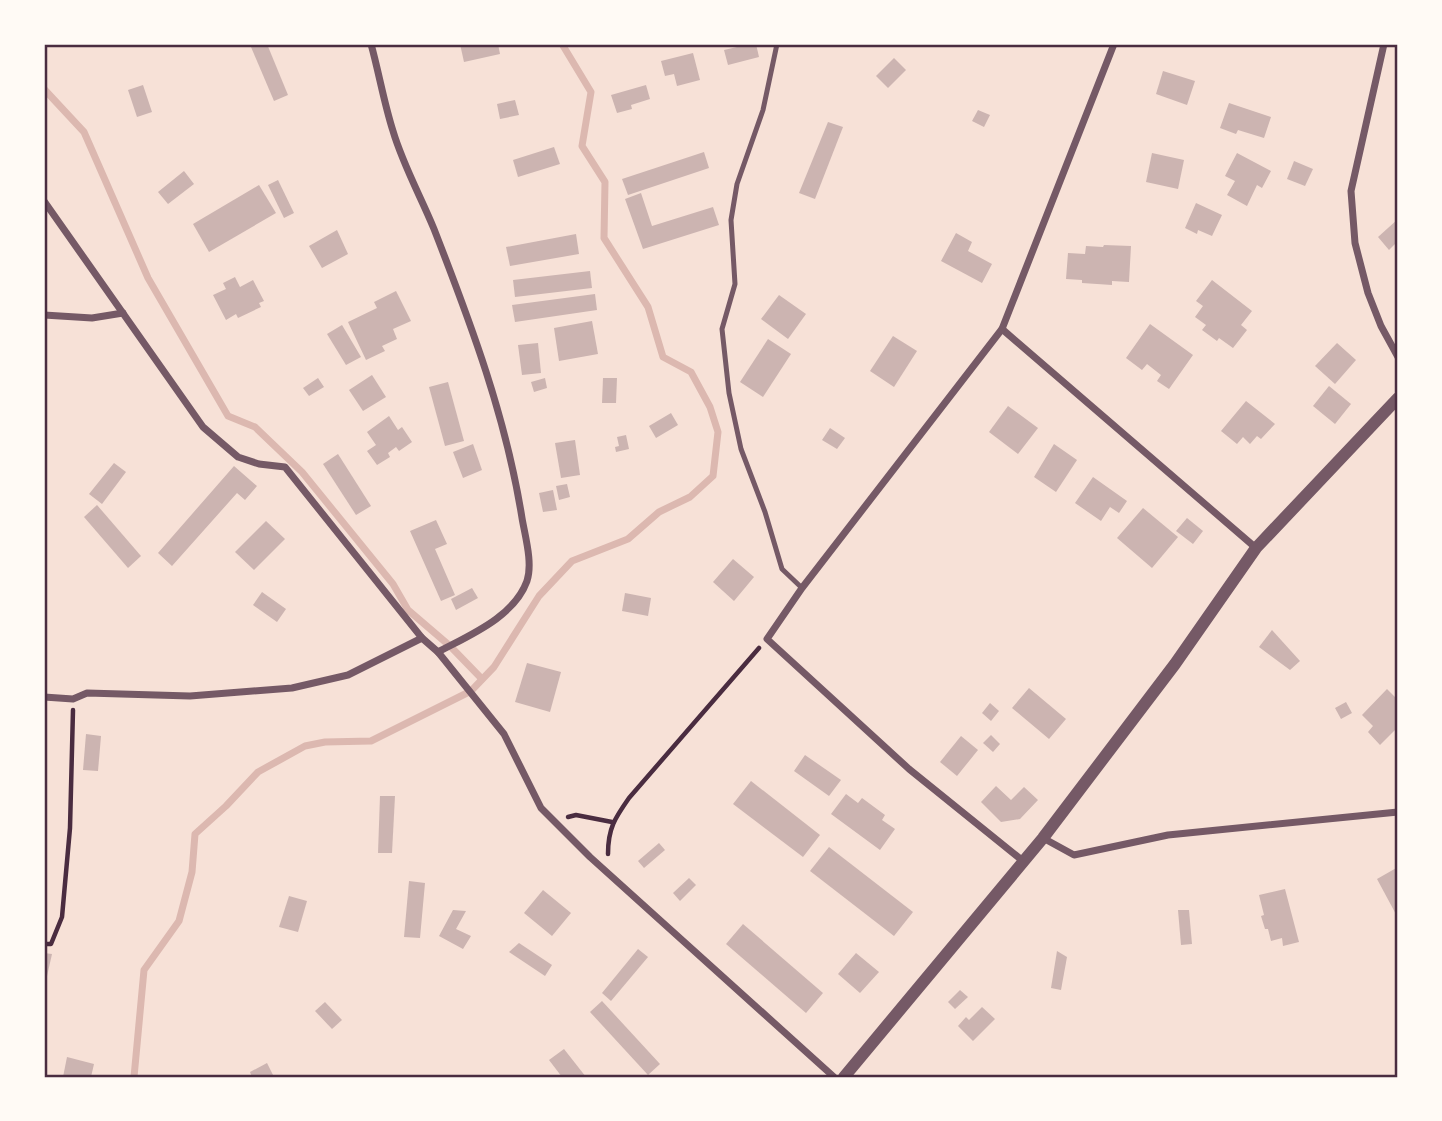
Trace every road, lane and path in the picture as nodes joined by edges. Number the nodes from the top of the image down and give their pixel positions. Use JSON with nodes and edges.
{"nodes":[{"id":1,"x":371,"y":44,"type":"edge"},
{"id":2,"x":777,"y":44,"type":"edge"},
{"id":3,"x":1114,"y":44,"type":"edge"},
{"id":4,"x":1384,"y":44,"type":"edge"},
{"id":5,"x":44,"y":201,"type":"edge"},
{"id":6,"x":123,"y":313,"type":"junction"},
{"id":7,"x":44,"y":315,"type":"edge"},
{"id":8,"x":1002,"y":328,"type":"junction"},
{"id":9,"x":1398,"y":357,"type":"edge"},
{"id":10,"x":1398,"y":398,"type":"edge"},
{"id":11,"x":1256,"y":548,"type":"junction"},
{"id":12,"x":802,"y":587,"type":"junction"},
{"id":13,"x":422,"y":638,"type":"junction"},
{"id":14,"x":767,"y":639,"type":"junction"},
{"id":15,"x":438,"y":652,"type":"junction"},
{"id":16,"x":44,"y":697,"type":"edge"},
{"id":17,"x":73,"y":699,"type":"junction"},
{"id":18,"x":1398,"y":812,"type":"edge"},
{"id":19,"x":554,"y":821,"type":"junction"},
{"id":20,"x":612,"y":822,"type":"junction"},
{"id":21,"x":1043,"y":838,"type":"junction"},
{"id":22,"x":1023,"y":861,"type":"junction"},
{"id":23,"x":609,"y":874,"type":"junction"},
{"id":24,"x":44,"y":944,"type":"edge"},
{"id":25,"x":834,"y":1077,"type":"edge"},
{"id":26,"x":844,"y":1077,"type":"edge"}],
"edges":[{"from":1,"to":15,"type":"street"},
{"from":2,"to":12,"type":"lane"},
{"from":3,"to":8,"type":"street"},
{"from":4,"to":9,"type":"street"},
{"from":5,"to":6,"type":"street"},
{"from":6,"to":7,"type":"street"},
{"from":6,"to":13,"type":"street"},
{"from":8,"to":11,"type":"street"},
{"from":8,"to":12,"type":"street"},
{"from":10,"to":11,"type":"street"},
{"from":11,"to":21,"type":"street"},
{"from":12,"to":14,"type":"street"},
{"from":13,"to":15,"type":"street"},
{"from":13,"to":17,"type":"street"},
{"from":14,"to":20,"type":"path"},
{"from":14,"to":22,"type":"street"},
{"from":15,"to":19,"type":"street"},
{"from":16,"to":17,"type":"street"},
{"from":17,"to":24,"type":"path"},
{"from":18,"to":21,"type":"street"},
{"from":19,"to":20,"type":"path"},
{"from":19,"to":23,"type":"street"},
{"from":20,"to":23,"type":"path"},
{"from":21,"to":22,"type":"street"},
{"from":22,"to":26,"type":"street"},
{"from":23,"to":25,"type":"street"}]}
